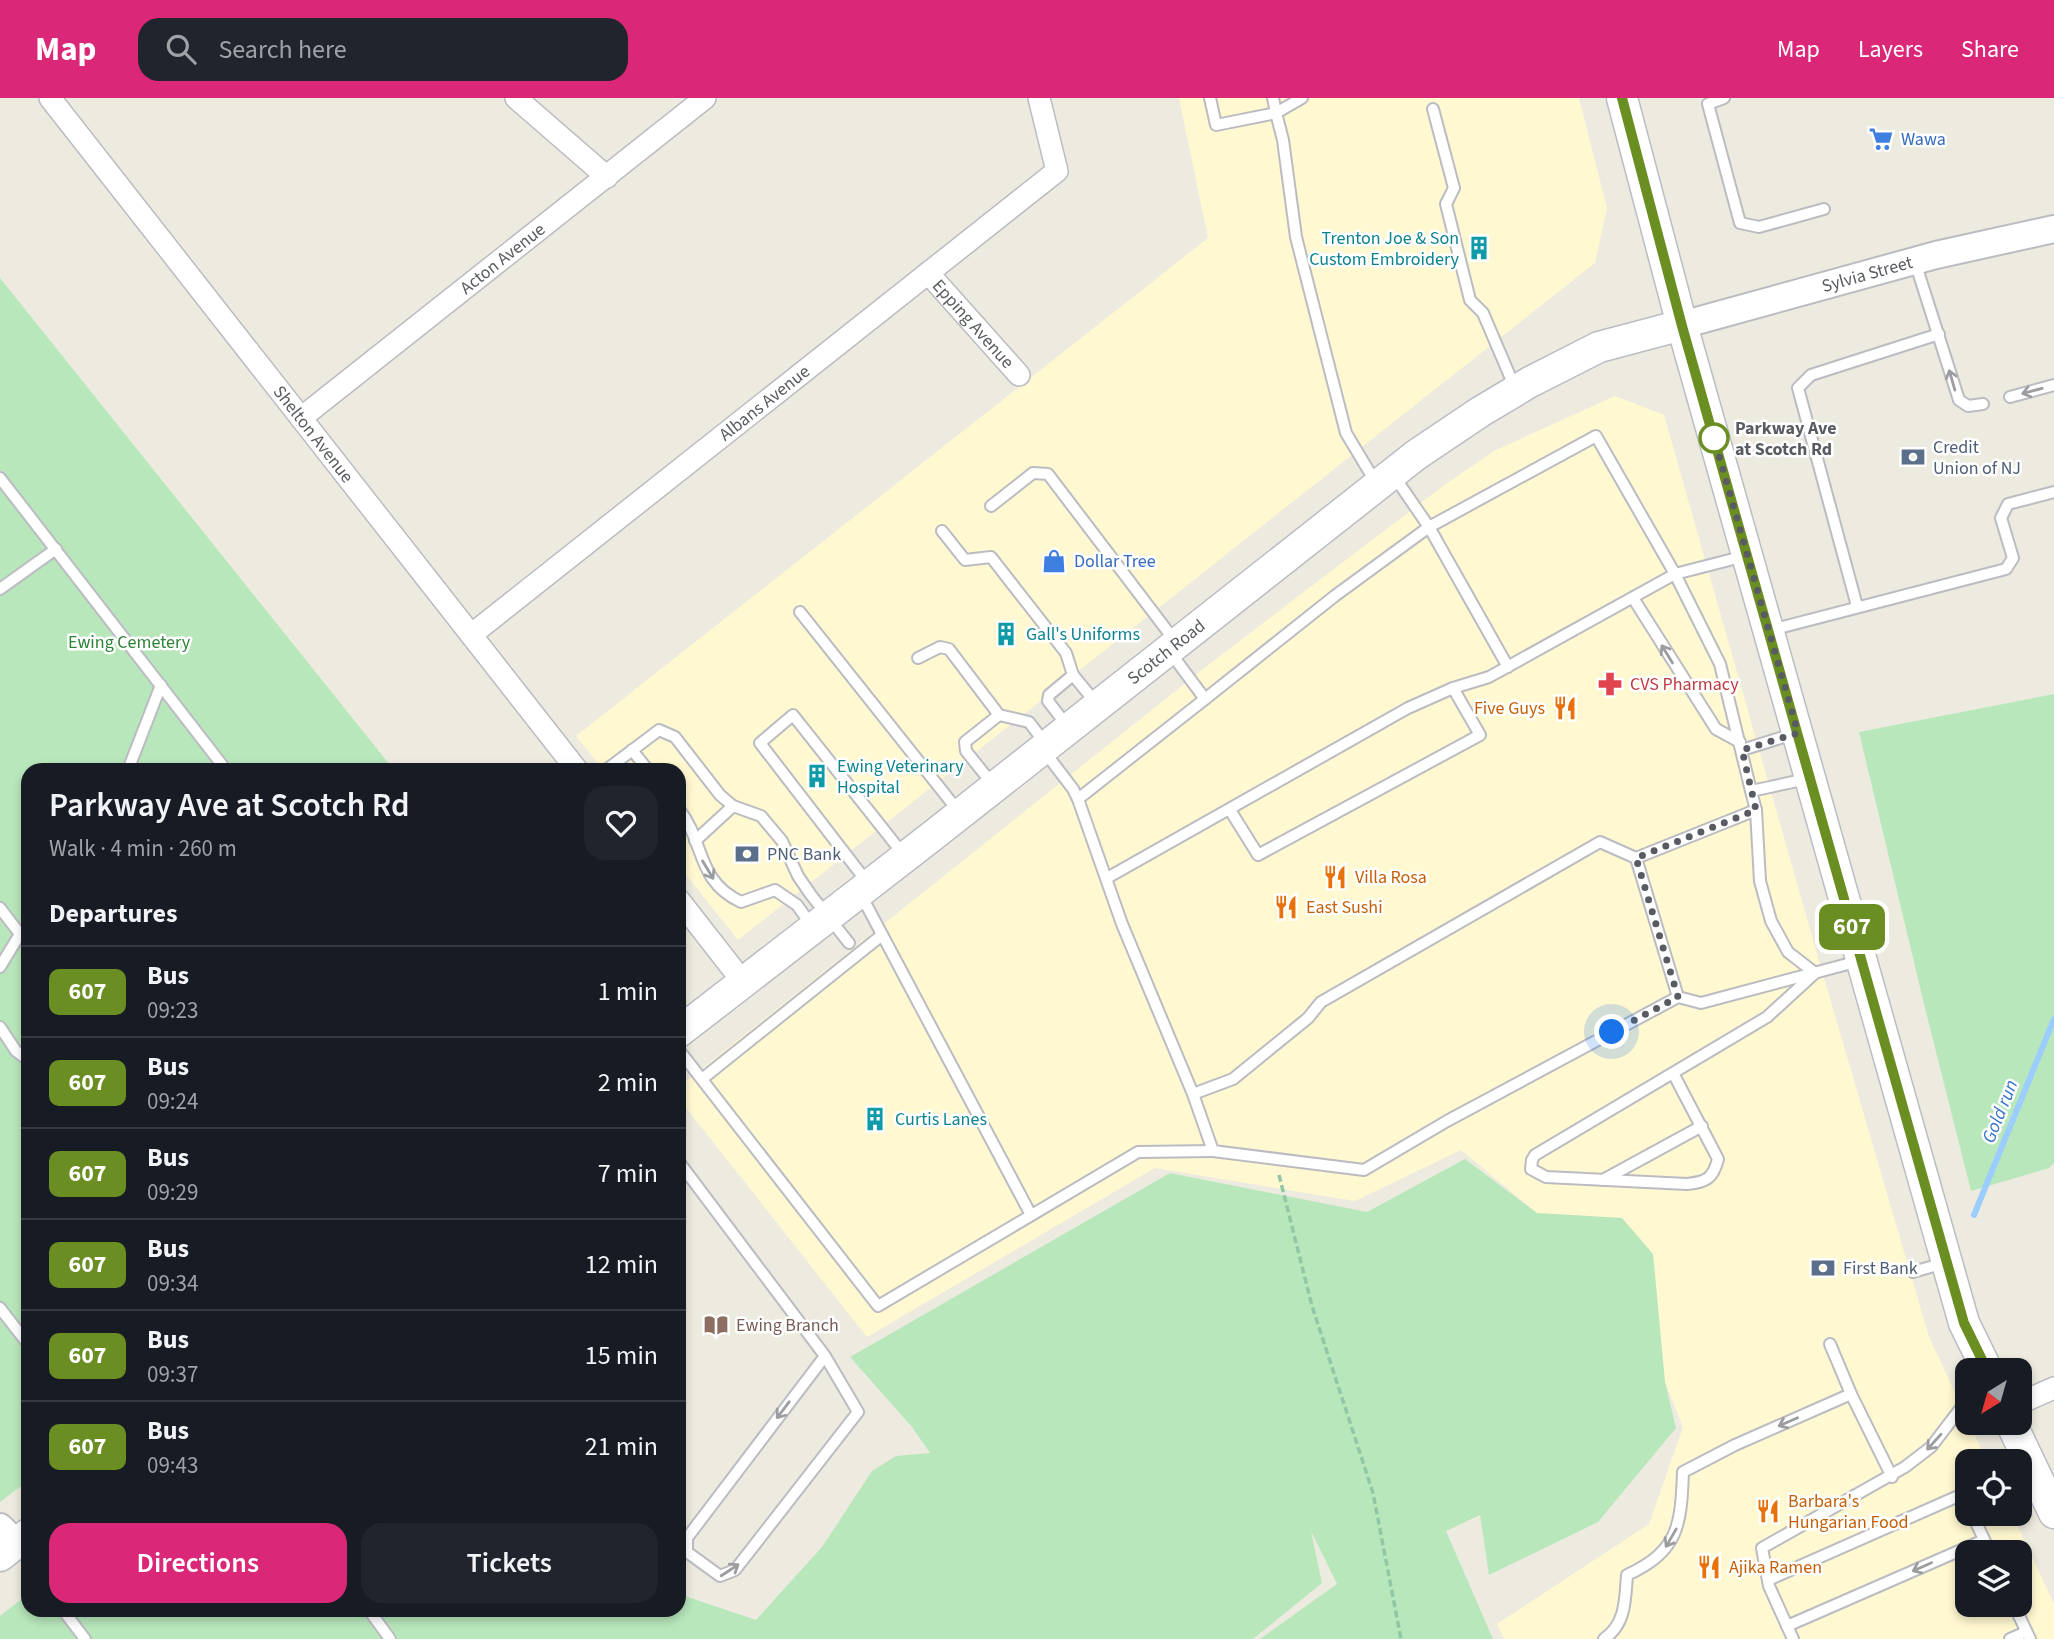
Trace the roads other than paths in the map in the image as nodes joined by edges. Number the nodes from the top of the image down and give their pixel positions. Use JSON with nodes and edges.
{"nodes":[{"id":1,"x":50,"y":98,"type":"edge"},
{"id":2,"x":516,"y":98,"type":"edge"},
{"id":3,"x":705,"y":98,"type":"edge"},
{"id":4,"x":1039,"y":98,"type":"edge"},
{"id":5,"x":1210,"y":98,"type":"edge"},
{"id":6,"x":1273,"y":98,"type":"edge"},
{"id":7,"x":1302,"y":98,"type":"edge"},
{"id":8,"x":1622,"y":98,"type":"edge"},
{"id":9,"x":1724,"y":98,"type":"edge"},
{"id":10,"x":1433,"y":109,"type":"dead end"},
{"id":11,"x":1276,"y":113,"type":"junction"},
{"id":12,"x":607,"y":177,"type":"junction"},
{"id":13,"x":1824,"y":209,"type":"dead end"},
{"id":14,"x":2054,"y":229,"type":"edge"},
{"id":15,"x":1915,"y":262,"type":"junction"},
{"id":16,"x":928,"y":273,"type":"junction"},
{"id":17,"x":1682,"y":326,"type":"junction"},
{"id":18,"x":1939,"y":334,"type":"junction"},
{"id":19,"x":1019,"y":375,"type":"dead end"},
{"id":20,"x":2054,"y":385,"type":"edge"},
{"id":21,"x":1516,"y":391,"type":"junction"},
{"id":22,"x":2010,"y":397,"type":"dead end"},
{"id":23,"x":1983,"y":404,"type":"dead end"},
{"id":24,"x":300,"y":418,"type":"junction"},
{"id":25,"x":0,"y":478,"type":"edge"},
{"id":26,"x":1385,"y":480,"type":"junction"},
{"id":27,"x":2054,"y":492,"type":"edge"},
{"id":28,"x":991,"y":506,"type":"dead end"},
{"id":29,"x":1429,"y":527,"type":"junction"},
{"id":30,"x":942,"y":531,"type":"dead end"},
{"id":31,"x":56,"y":549,"type":"junction"},
{"id":32,"x":1748,"y":556,"type":"junction"},
{"id":33,"x":1675,"y":574,"type":"junction"},
{"id":34,"x":0,"y":589,"type":"edge"},
{"id":35,"x":1633,"y":598,"type":"junction"},
{"id":36,"x":1857,"y":606,"type":"junction"},
{"id":37,"x":800,"y":612,"type":"dead end"},
{"id":38,"x":1769,"y":631,"type":"junction"},
{"id":39,"x":471,"y":635,"type":"junction"},
{"id":40,"x":1172,"y":647,"type":"junction"},
{"id":41,"x":918,"y":658,"type":"dead end"},
{"id":42,"x":1508,"y":667,"type":"junction"},
{"id":43,"x":1073,"y":675,"type":"junction"},
{"id":44,"x":161,"y":685,"type":"junction"},
{"id":45,"x":1453,"y":688,"type":"junction"},
{"id":46,"x":1205,"y":699,"type":"junction"},
{"id":47,"x":1098,"y":705,"type":"junction"},
{"id":48,"x":999,"y":715,"type":"junction"},
{"id":49,"x":1798,"y":733,"type":"junction"},
{"id":50,"x":1053,"y":741,"type":"junction"},
{"id":51,"x":1741,"y":746,"type":"junction"},
{"id":52,"x":632,"y":750,"type":"junction"},
{"id":53,"x":131,"y":763,"type":"edge"},
{"id":54,"x":221,"y":763,"type":"edge"},
{"id":55,"x":572,"y":763,"type":"edge"},
{"id":56,"x":615,"y":763,"type":"edge"},
{"id":57,"x":642,"y":763,"type":"edge"},
{"id":58,"x":1810,"y":778,"type":"junction"},
{"id":59,"x":994,"y":787,"type":"junction"},
{"id":60,"x":1751,"y":791,"type":"junction"},
{"id":61,"x":1078,"y":799,"type":"junction"},
{"id":62,"x":733,"y":806,"type":"junction"},
{"id":63,"x":1230,"y":810,"type":"junction"},
{"id":64,"x":1756,"y":810,"type":"junction"},
{"id":65,"x":960,"y":814,"type":"junction"},
{"id":66,"x":686,"y":818,"type":"edge"},
{"id":67,"x":695,"y":841,"type":"junction"},
{"id":68,"x":905,"y":857,"type":"junction"},
{"id":69,"x":1636,"y":858,"type":"junction"},
{"id":70,"x":1107,"y":878,"type":"junction"},
{"id":71,"x":864,"y":889,"type":"junction"},
{"id":72,"x":0,"y":908,"type":"edge"},
{"id":73,"x":686,"y":909,"type":"edge"},
{"id":74,"x":820,"y":923,"type":"junction"},
{"id":75,"x":21,"y":929,"type":"edge"},
{"id":76,"x":882,"y":935,"type":"junction"},
{"id":77,"x":21,"y":936,"type":"edge"},
{"id":78,"x":849,"y":943,"type":"dead end"},
{"id":79,"x":1862,"y":961,"type":"junction"},
{"id":80,"x":0,"y":967,"type":"edge"},
{"id":81,"x":1815,"y":974,"type":"junction"},
{"id":82,"x":743,"y":982,"type":"junction"},
{"id":83,"x":1678,"y":997,"type":"junction"},
{"id":84,"x":0,"y":1027,"type":"edge"},
{"id":85,"x":686,"y":1027,"type":"edge"},
{"id":86,"x":21,"y":1055,"type":"edge"},
{"id":87,"x":686,"y":1059,"type":"edge"},
{"id":88,"x":1673,"y":1073,"type":"junction"},
{"id":89,"x":702,"y":1079,"type":"junction"},
{"id":90,"x":1194,"y":1094,"type":"junction"},
{"id":91,"x":1702,"y":1126,"type":"junction"},
{"id":92,"x":1213,"y":1150,"type":"junction"},
{"id":93,"x":686,"y":1171,"type":"edge"},
{"id":94,"x":1603,"y":1180,"type":"junction"},
{"id":95,"x":1031,"y":1215,"type":"junction"},
{"id":96,"x":1947,"y":1262,"type":"junction"},
{"id":97,"x":1913,"y":1272,"type":"dead end"},
{"id":98,"x":0,"y":1308,"type":"edge"},
{"id":99,"x":21,"y":1335,"type":"edge"},
{"id":100,"x":1830,"y":1344,"type":"dead end"},
{"id":101,"x":824,"y":1356,"type":"junction"},
{"id":102,"x":1981,"y":1358,"type":"edge"},
{"id":103,"x":2054,"y":1388,"type":"edge"},
{"id":104,"x":1850,"y":1394,"type":"junction"},
{"id":105,"x":2032,"y":1398,"type":"edge"},
{"id":106,"x":1955,"y":1416,"type":"edge"},
{"id":107,"x":2017,"y":1435,"type":"edge"},
{"id":108,"x":1892,"y":1477,"type":"junction"},
{"id":109,"x":1955,"y":1502,"type":"edge"},
{"id":110,"x":2054,"y":1513,"type":"edge"},
{"id":111,"x":1978,"y":1526,"type":"edge"},
{"id":112,"x":1984,"y":1540,"type":"edge"},
{"id":113,"x":1955,"y":1553,"type":"edge"},
{"id":114,"x":1768,"y":1580,"type":"junction"},
{"id":115,"x":69,"y":1617,"type":"edge"},
{"id":116,"x":374,"y":1617,"type":"edge"},
{"id":117,"x":2020,"y":1617,"type":"edge"},
{"id":118,"x":1787,"y":1626,"type":"junction"},
{"id":119,"x":2028,"y":1635,"type":"edge"},
{"id":120,"x":85,"y":1639,"type":"edge"},
{"id":121,"x":390,"y":1639,"type":"edge"},
{"id":122,"x":1605,"y":1639,"type":"edge"},
{"id":123,"x":1793,"y":1639,"type":"edge"},
{"id":124,"x":2010,"y":1639,"type":"edge"}],
"edges":[{"from":1,"to":24,"type":"street","name":"Shelton Avenue"},
{"from":2,"to":12,"type":"street"},
{"from":3,"to":12,"type":"street","name":"Acton Avenue"},
{"from":4,"to":16,"type":"street","name":"Albans Avenue"},
{"from":5,"to":11,"type":"lane"},
{"from":6,"to":11,"type":"lane"},
{"from":7,"to":11,"type":"lane"},
{"from":8,"to":17,"type":"main road"},
{"from":9,"to":13,"type":"lane"},
{"from":10,"to":21,"type":"lane"},
{"from":11,"to":26,"type":"lane"},
{"from":12,"to":24,"type":"street","name":"Acton Avenue"},
{"from":14,"to":15,"type":"street","name":"Sylvia Street"},
{"from":15,"to":17,"type":"street","name":"Sylvia Street"},
{"from":15,"to":18,"type":"lane"},
{"from":16,"to":19,"type":"street","name":"Epping Avenue"},
{"from":16,"to":39,"type":"street","name":"Albans Avenue"},
{"from":17,"to":21,"type":"main road","name":"Scotch Road"},
{"from":17,"to":32,"type":"main road"},
{"from":23,"to":18,"type":"lane","one_way":true},
{"from":18,"to":36,"type":"lane"},
{"from":20,"to":22,"type":"lane","one_way":true},
{"from":21,"to":26,"type":"main road","name":"Scotch Road"},
{"from":24,"to":39,"type":"street","name":"Shelton Avenue"},
{"from":25,"to":31,"type":"lane"},
{"from":26,"to":29,"type":"lane"},
{"from":26,"to":40,"type":"main road","name":"Scotch Road"},
{"from":27,"to":36,"type":"lane"},
{"from":28,"to":40,"type":"lane"},
{"from":29,"to":33,"type":"lane"},
{"from":29,"to":42,"type":"lane"},
{"from":29,"to":46,"type":"lane"},
{"from":30,"to":43,"type":"lane"},
{"from":31,"to":34,"type":"lane"},
{"from":31,"to":44,"type":"lane"},
{"from":32,"to":33,"type":"lane"},
{"from":32,"to":38,"type":"main road"},
{"from":33,"to":35,"type":"lane"},
{"from":33,"to":51,"type":"lane"},
{"from":35,"to":42,"type":"lane"},
{"from":51,"to":35,"type":"lane","one_way":true},
{"from":36,"to":38,"type":"lane"},
{"from":37,"to":65,"type":"lane"},
{"from":38,"to":49,"type":"main road"},
{"from":39,"to":55,"type":"street","name":"Shelton Avenue"},
{"from":40,"to":46,"type":"lane"},
{"from":40,"to":47,"type":"main road","name":"Scotch Road"},
{"from":41,"to":48,"type":"lane"},
{"from":42,"to":45,"type":"lane"},
{"from":43,"to":47,"type":"lane"},
{"from":43,"to":50,"type":"lane"},
{"from":44,"to":53,"type":"lane"},
{"from":44,"to":54,"type":"lane"},
{"from":45,"to":63,"type":"lane"},
{"from":45,"to":63,"type":"lane"},
{"from":46,"to":61,"type":"lane"},
{"from":47,"to":50,"type":"main road","name":"Scotch Road"},
{"from":48,"to":50,"type":"lane"},
{"from":48,"to":59,"type":"lane"},
{"from":49,"to":51,"type":"lane"},
{"from":49,"to":58,"type":"main road"},
{"from":50,"to":59,"type":"main road","name":"Scotch Road"},
{"from":50,"to":61,"type":"lane"},
{"from":51,"to":60,"type":"lane"},
{"from":52,"to":56,"type":"lane"},
{"from":52,"to":57,"type":"lane"},
{"from":52,"to":62,"type":"lane"},
{"from":58,"to":60,"type":"lane"},
{"from":58,"to":79,"type":"main road"},
{"from":59,"to":65,"type":"main road","name":"Scotch Road"},
{"from":60,"to":64,"type":"lane"},
{"from":61,"to":70,"type":"lane"},
{"from":62,"to":67,"type":"lane"},
{"from":62,"to":74,"type":"lane"},
{"from":63,"to":70,"type":"lane"},
{"from":64,"to":69,"type":"lane"},
{"from":64,"to":81,"type":"lane"},
{"from":65,"to":68,"type":"main road","name":"Scotch Road"},
{"from":66,"to":67,"type":"lane"},
{"from":67,"to":74,"type":"lane","one_way":true},
{"from":68,"to":71,"type":"main road","name":"Scotch Road"},
{"from":68,"to":71,"type":"lane"},
{"from":69,"to":83,"type":"lane"},
{"from":69,"to":90,"type":"lane"},
{"from":70,"to":90,"type":"lane"},
{"from":71,"to":74,"type":"main road","name":"Scotch Road"},
{"from":71,"to":76,"type":"lane"},
{"from":72,"to":75,"type":"lane"},
{"from":73,"to":82,"type":"street"},
{"from":74,"to":78,"type":"lane"},
{"from":74,"to":82,"type":"main road","name":"Scotch Road"},
{"from":76,"to":89,"type":"lane"},
{"from":76,"to":95,"type":"lane"},
{"from":77,"to":80,"type":"lane"},
{"from":79,"to":81,"type":"lane"},
{"from":79,"to":96,"type":"main road"},
{"from":81,"to":83,"type":"lane"},
{"from":81,"to":88,"type":"lane"},
{"from":82,"to":85,"type":"main road","name":"Scotch Road"},
{"from":83,"to":92,"type":"lane"},
{"from":84,"to":86,"type":"lane"},
{"from":87,"to":89,"type":"lane"},
{"from":88,"to":91,"type":"lane"},
{"from":88,"to":94,"type":"lane"},
{"from":89,"to":95,"type":"lane"},
{"from":90,"to":92,"type":"lane"},
{"from":91,"to":94,"type":"lane"},
{"from":91,"to":94,"type":"lane"},
{"from":92,"to":95,"type":"lane"},
{"from":93,"to":101,"type":"lane"},
{"from":96,"to":97,"type":"lane"},
{"from":96,"to":102,"type":"main road"},
{"from":98,"to":99,"type":"lane"},
{"from":100,"to":104,"type":"lane"},
{"from":101,"to":101,"type":"lane","one_way":true},
{"from":103,"to":105,"type":"street"},
{"from":104,"to":108,"type":"lane"},
{"from":104,"to":122,"type":"lane","one_way":true},
{"from":106,"to":108,"type":"lane","one_way":true},
{"from":107,"to":110,"type":"main road"},
{"from":108,"to":114,"type":"lane"},
{"from":109,"to":114,"type":"lane"},
{"from":111,"to":112,"type":"lane"},
{"from":113,"to":118,"type":"lane","one_way":true},
{"from":114,"to":118,"type":"lane"},
{"from":115,"to":120,"type":"lane"},
{"from":116,"to":121,"type":"lane"},
{"from":117,"to":119,"type":"lane"},
{"from":118,"to":123,"type":"lane"},
{"from":119,"to":124,"type":"lane"}]}
